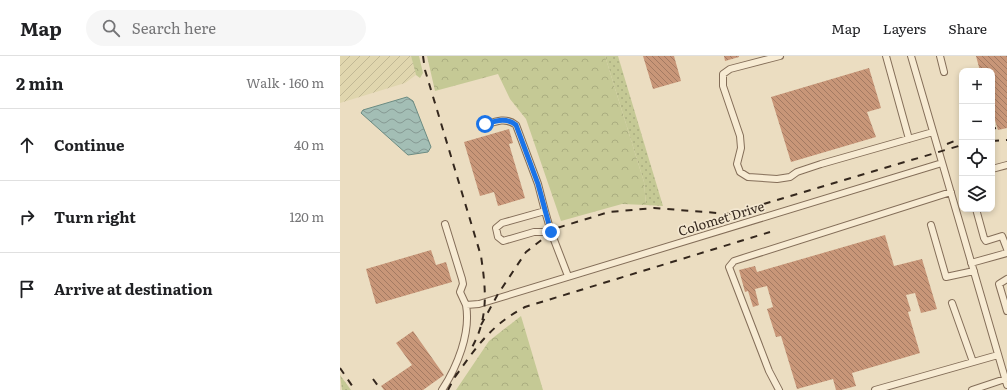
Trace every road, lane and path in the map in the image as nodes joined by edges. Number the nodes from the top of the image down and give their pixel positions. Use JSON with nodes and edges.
{"nodes":[{"id":1,"x":780,"y":56,"type":"edge"},
{"id":2,"x":886,"y":56,"type":"edge"},
{"id":3,"x":911,"y":56,"type":"edge"},
{"id":4,"x":940,"y":56,"type":"edge"},
{"id":5,"x":944,"y":72,"type":"dead end"},
{"id":6,"x":485,"y":124,"type":"dead end"},
{"id":7,"x":933,"y":132,"type":"junction"},
{"id":8,"x":909,"y":139,"type":"junction"},
{"id":9,"x":942,"y":163,"type":"junction"},
{"id":10,"x":1007,"y":165,"type":"edge"},
{"id":11,"x":995,"y":168,"type":"edge"},
{"id":12,"x":951,"y":192,"type":"junction"},
{"id":13,"x":545,"y":211,"type":"junction"},
{"id":14,"x":977,"y":212,"type":"edge"},
{"id":15,"x":445,"y":224,"type":"dead end"},
{"id":16,"x":931,"y":225,"type":"dead end"},
{"id":17,"x":551,"y":232,"type":"junction"},
{"id":18,"x":1005,"y":235,"type":"edge"},
{"id":19,"x":1006,"y":252,"type":"edge"},
{"id":20,"x":1007,"y":261,"type":"edge"},
{"id":21,"x":972,"y":263,"type":"junction"},
{"id":22,"x":974,"y":271,"type":"junction"},
{"id":23,"x":568,"y":276,"type":"junction"},
{"id":24,"x":1007,"y":279,"type":"edge"},
{"id":25,"x":952,"y":303,"type":"dead end"},
{"id":26,"x":466,"y":305,"type":"junction"},
{"id":27,"x":1007,"y":311,"type":"edge"},
{"id":28,"x":998,"y":355,"type":"junction"},
{"id":29,"x":972,"y":362,"type":"junction"},
{"id":30,"x":1006,"y":382,"type":"edge"},
{"id":31,"x":442,"y":390,"type":"edge"},
{"id":32,"x":779,"y":390,"type":"edge"},
{"id":33,"x":875,"y":390,"type":"edge"},
{"id":34,"x":972,"y":390,"type":"edge"}],
"edges":[{"from":1,"to":8,"type":"street"},
{"from":2,"to":8,"type":"street"},
{"from":3,"to":7,"type":"street"},
{"from":4,"to":5,"type":"street"},
{"from":6,"to":13,"type":"street"},
{"from":7,"to":8,"type":"street"},
{"from":7,"to":9,"type":"street"},
{"from":9,"to":12,"type":"street"},
{"from":9,"to":23,"type":"street","name":"Colomet Drive"},
{"from":10,"to":11,"type":"street"},
{"from":12,"to":21,"type":"street"},
{"from":12,"to":32,"type":"street"},
{"from":13,"to":17,"type":"street"},
{"from":13,"to":17,"type":"street"},
{"from":14,"to":18,"type":"street"},
{"from":15,"to":26,"type":"street"},
{"from":16,"to":22,"type":"street"},
{"from":17,"to":23,"type":"street"},
{"from":18,"to":19,"type":"street"},
{"from":19,"to":20,"type":"street"},
{"from":19,"to":21,"type":"street"},
{"from":21,"to":22,"type":"street"},
{"from":22,"to":28,"type":"street"},
{"from":23,"to":26,"type":"street","name":"Colomet Drive"},
{"from":24,"to":27,"type":"street"},
{"from":25,"to":29,"type":"street"},
{"from":26,"to":31,"type":"street"},
{"from":28,"to":29,"type":"street"},
{"from":28,"to":30,"type":"street"},
{"from":29,"to":33,"type":"street"},
{"from":30,"to":34,"type":"street"}]}
